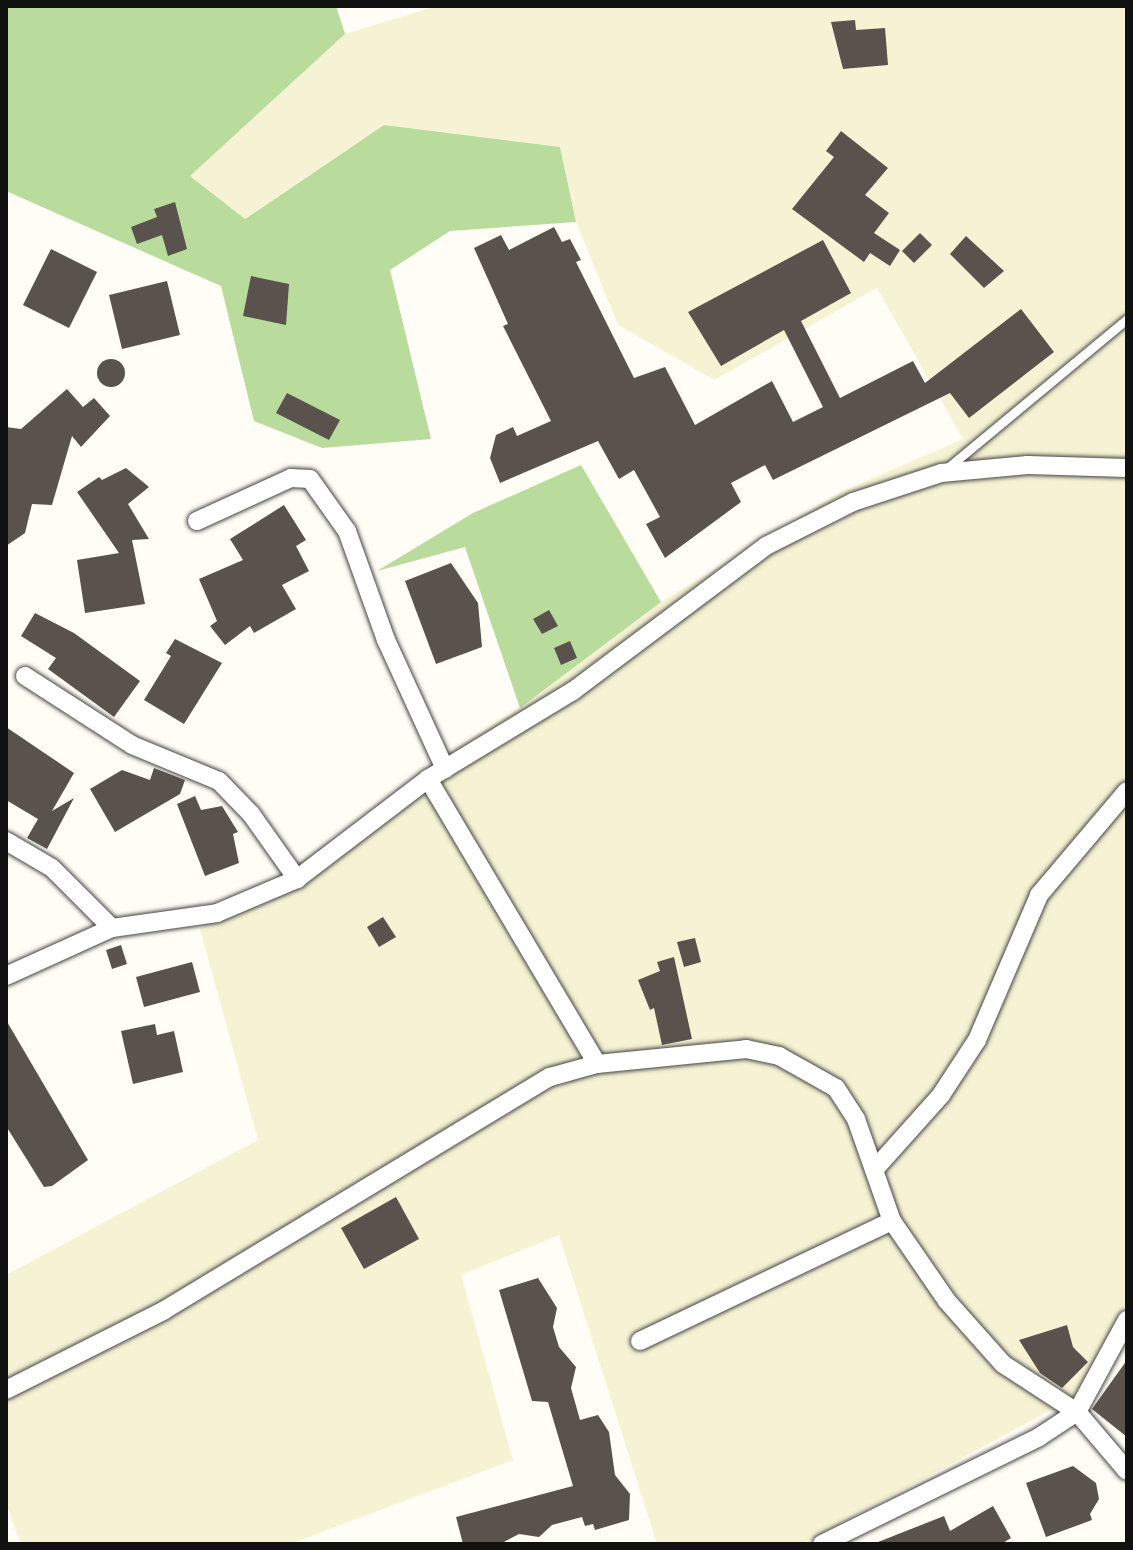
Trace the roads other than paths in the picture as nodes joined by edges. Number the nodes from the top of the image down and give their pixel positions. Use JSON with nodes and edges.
{"nodes":[{"id":1,"x":1127,"y":319,"type":"edge"},
{"id":2,"x":1127,"y":468,"type":"edge"},
{"id":3,"x":941,"y":473,"type":"junction"},
{"id":4,"x":197,"y":521,"type":"dead end"},
{"id":5,"x":25,"y":676,"type":"dead end"},
{"id":6,"x":445,"y":769,"type":"junction"},
{"id":7,"x":428,"y":779,"type":"junction"},
{"id":8,"x":1127,"y":791,"type":"edge"},
{"id":9,"x":6,"y":841,"type":"edge"},
{"id":10,"x":297,"y":879,"type":"junction"},
{"id":11,"x":112,"y":928,"type":"junction"},
{"id":12,"x":6,"y":976,"type":"edge"},
{"id":13,"x":597,"y":1064,"type":"junction"},
{"id":14,"x":874,"y":1170,"type":"junction"},
{"id":15,"x":892,"y":1221,"type":"junction"},
{"id":16,"x":1127,"y":1320,"type":"edge"},
{"id":17,"x":640,"y":1341,"type":"dead end"},
{"id":18,"x":6,"y":1390,"type":"edge"},
{"id":19,"x":1077,"y":1412,"type":"junction"},
{"id":20,"x":1127,"y":1471,"type":"edge"},
{"id":21,"x":822,"y":1544,"type":"edge"}],
"edges":[{"from":1,"to":3,"type":"lane"},
{"from":2,"to":3,"type":"street"},
{"from":3,"to":6,"type":"street"},
{"from":4,"to":6,"type":"street"},
{"from":5,"to":10,"type":"street"},
{"from":6,"to":7,"type":"street"},
{"from":7,"to":10,"type":"street"},
{"from":7,"to":13,"type":"street"},
{"from":8,"to":14,"type":"street"},
{"from":9,"to":11,"type":"street"},
{"from":10,"to":11,"type":"street"},
{"from":11,"to":12,"type":"street"},
{"from":13,"to":14,"type":"street"},
{"from":13,"to":18,"type":"street"},
{"from":14,"to":15,"type":"street"},
{"from":15,"to":17,"type":"street"},
{"from":15,"to":19,"type":"street"},
{"from":16,"to":19,"type":"street"},
{"from":19,"to":20,"type":"street"},
{"from":19,"to":21,"type":"street"}]}
